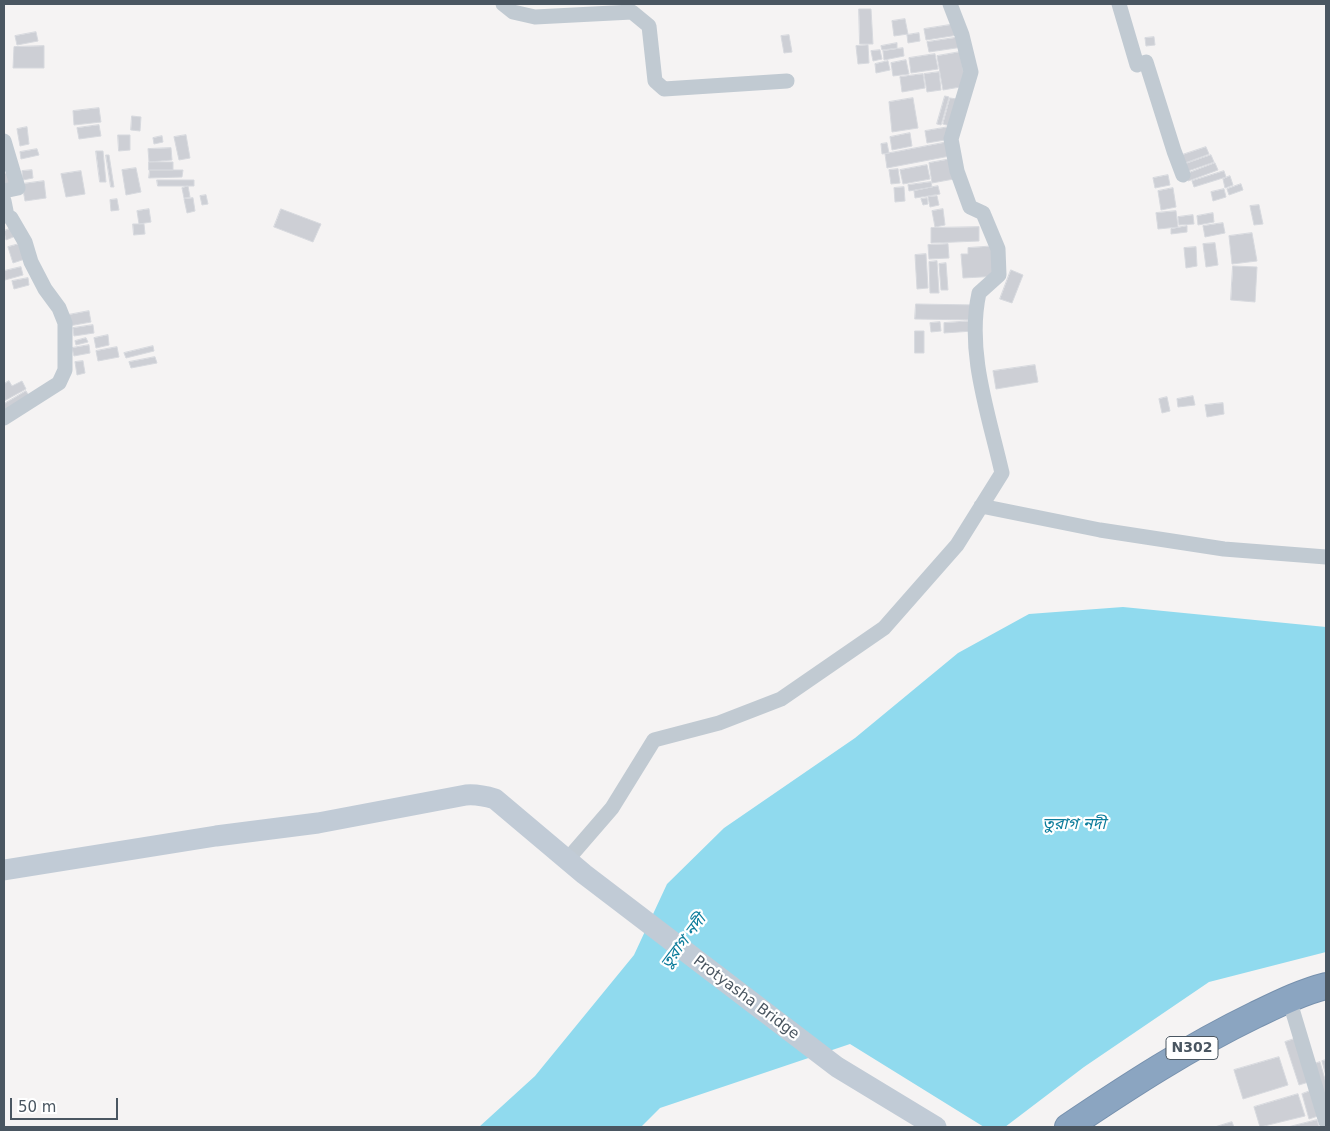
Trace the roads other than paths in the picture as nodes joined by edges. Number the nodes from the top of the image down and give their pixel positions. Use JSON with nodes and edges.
{"nodes":[{"id":1,"x":503,"y":4,"type":"edge"},
{"id":2,"x":950,"y":4,"type":"edge"},
{"id":3,"x":1119,"y":4,"type":"edge"},
{"id":4,"x":787,"y":81,"type":"dead end"},
{"id":5,"x":4,"y":141,"type":"edge"},
{"id":6,"x":1184,"y":175,"type":"dead end"},
{"id":7,"x":4,"y":191,"type":"edge"},
{"id":8,"x":4,"y":201,"type":"edge"},
{"id":9,"x":4,"y":418,"type":"edge"},
{"id":10,"x":981,"y":506,"type":"junction"},
{"id":11,"x":1326,"y":557,"type":"edge"},
{"id":12,"x":567,"y":860,"type":"junction"},
{"id":13,"x":4,"y":870,"type":"edge"},
{"id":14,"x":1326,"y":986,"type":"edge"},
{"id":15,"x":1289,"y":999,"type":"junction"},
{"id":16,"x":1326,"y":1122,"type":"edge"},
{"id":17,"x":929,"y":1125,"type":"edge"},
{"id":18,"x":1068,"y":1127,"type":"edge"}],
"edges":[{"from":1,"to":4,"type":"street"},
{"from":2,"to":10,"type":"street"},
{"from":3,"to":6,"type":"street"},
{"from":5,"to":7,"type":"street"},
{"from":8,"to":9,"type":"street"},
{"from":10,"to":11,"type":"street"},
{"from":10,"to":12,"type":"street"},
{"from":12,"to":13,"type":"street","name":"Protyasha Bridge"},
{"from":12,"to":17,"type":"street","name":"Protyasha Bridge"},
{"from":14,"to":15,"type":"highway","number":"N302"},
{"from":15,"to":16,"type":"street"},
{"from":15,"to":18,"type":"highway","number":"N302"}]}
